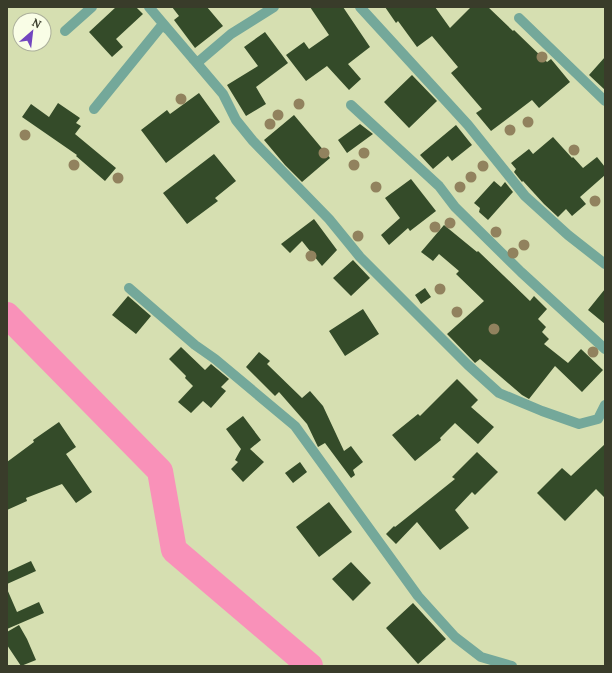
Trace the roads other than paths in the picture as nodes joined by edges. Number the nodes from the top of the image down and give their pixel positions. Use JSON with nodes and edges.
{"nodes":[{"id":1,"x":92,"y":7,"type":"edge"},
{"id":2,"x":149,"y":7,"type":"edge"},
{"id":3,"x":274,"y":7,"type":"edge"},
{"id":4,"x":360,"y":7,"type":"edge"},
{"id":5,"x":519,"y":18,"type":"dead end"},
{"id":6,"x":163,"y":24,"type":"junction"},
{"id":7,"x":65,"y":31,"type":"dead end"},
{"id":8,"x":197,"y":64,"type":"junction"},
{"id":9,"x":605,"y":100,"type":"edge"},
{"id":10,"x":351,"y":105,"type":"dead end"},
{"id":11,"x":94,"y":109,"type":"dead end"},
{"id":12,"x":605,"y":264,"type":"edge"},
{"id":13,"x":129,"y":288,"type":"dead end"},
{"id":14,"x":605,"y":350,"type":"edge"},
{"id":15,"x":605,"y":406,"type":"edge"},
{"id":16,"x":602,"y":423,"type":"edge"},
{"id":17,"x":512,"y":666,"type":"edge"}],
"edges":[{"from":1,"to":7,"type":"street"},
{"from":2,"to":6,"type":"street"},
{"from":3,"to":8,"type":"street"},
{"from":4,"to":12,"type":"street"},
{"from":5,"to":9,"type":"street"},
{"from":6,"to":8,"type":"street"},
{"from":6,"to":11,"type":"street"},
{"from":8,"to":16,"type":"street"},
{"from":10,"to":14,"type":"street"},
{"from":13,"to":17,"type":"street"},
{"from":15,"to":16,"type":"street"}]}
